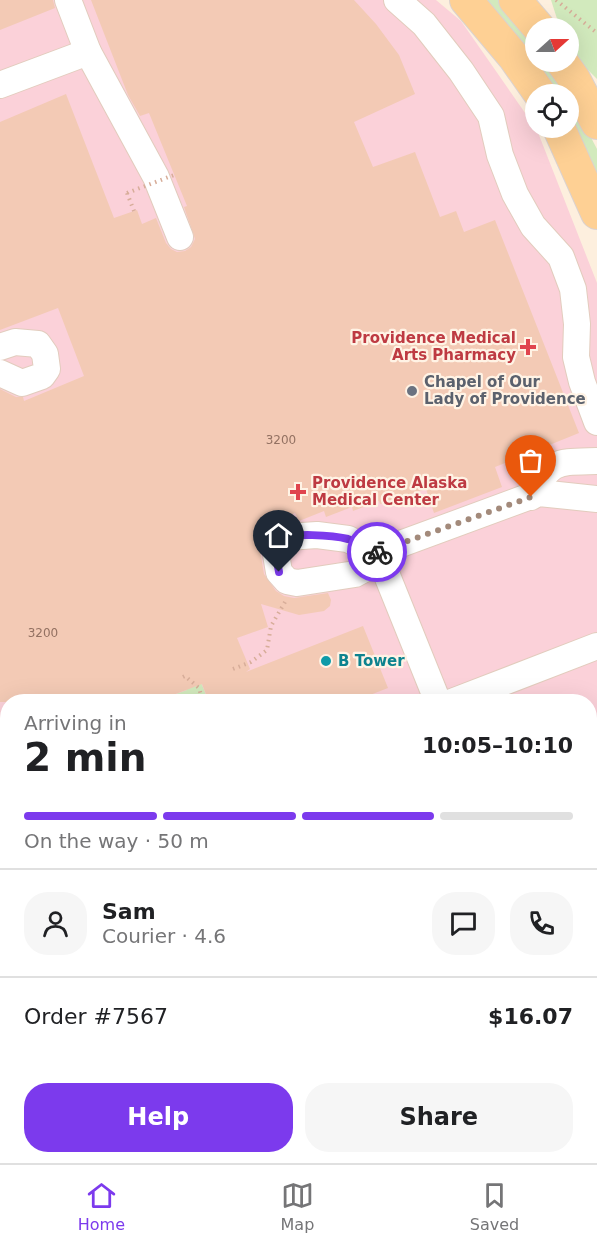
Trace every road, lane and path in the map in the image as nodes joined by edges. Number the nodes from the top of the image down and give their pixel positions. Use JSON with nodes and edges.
{"nodes":[{"id":1,"x":68,"y":0,"type":"edge"},
{"id":2,"x":398,"y":0,"type":"edge"},
{"id":3,"x":466,"y":0,"type":"edge"},
{"id":4,"x":515,"y":0,"type":"edge"},
{"id":5,"x":556,"y":0,"type":"edge"},
{"id":6,"x":530,"y":18,"type":"edge"},
{"id":7,"x":597,"y":33,"type":"edge"},
{"id":8,"x":88,"y":52,"type":"junction"},
{"id":9,"x":569,"y":72,"type":"edge"},
{"id":10,"x":533,"y":84,"type":"edge"},
{"id":11,"x":0,"y":85,"type":"edge"},
{"id":12,"x":597,"y":123,"type":"edge"},
{"id":13,"x":563,"y":138,"type":"edge"},
{"id":14,"x":174,"y":175,"type":"dead end"},
{"id":15,"x":134,"y":211,"type":"dead end"},
{"id":16,"x":597,"y":213,"type":"edge"},
{"id":17,"x":180,"y":237,"type":"dead end"},
{"id":18,"x":0,"y":347,"type":"edge"},
{"id":19,"x":0,"y":373,"type":"edge"},
{"id":20,"x":597,"y":422,"type":"edge"},
{"id":21,"x":597,"y":462,"type":"edge"},
{"id":22,"x":531,"y":497,"type":"junction"},
{"id":23,"x":597,"y":499,"type":"edge"},
{"id":24,"x":285,"y":601,"type":"dead end"},
{"id":25,"x":597,"y":646,"type":"edge"},
{"id":26,"x":233,"y":669,"type":"dead end"},
{"id":27,"x":183,"y":677,"type":"dead end"},
{"id":28,"x":201,"y":694,"type":"edge"},
{"id":29,"x":435,"y":694,"type":"edge"},
{"id":30,"x":473,"y":694,"type":"edge"}],
"edges":[{"from":1,"to":8,"type":"street"},
{"from":2,"to":20,"type":"street"},
{"from":3,"to":10,"type":"main road"},
{"from":4,"to":6,"type":"main road"},
{"from":5,"to":7,"type":"path"},
{"from":8,"to":11,"type":"street"},
{"from":8,"to":17,"type":"street"},
{"from":9,"to":12,"type":"main road"},
{"from":13,"to":16,"type":"main road"},
{"from":14,"to":15,"type":"path","bridge":true},
{"from":18,"to":19,"type":"street"},
{"from":21,"to":22,"type":"street"},
{"from":22,"to":23,"type":"street"},
{"from":22,"to":29,"type":"street"},
{"from":24,"to":26,"type":"path"},
{"from":25,"to":30,"type":"street"},
{"from":27,"to":28,"type":"path"}]}
